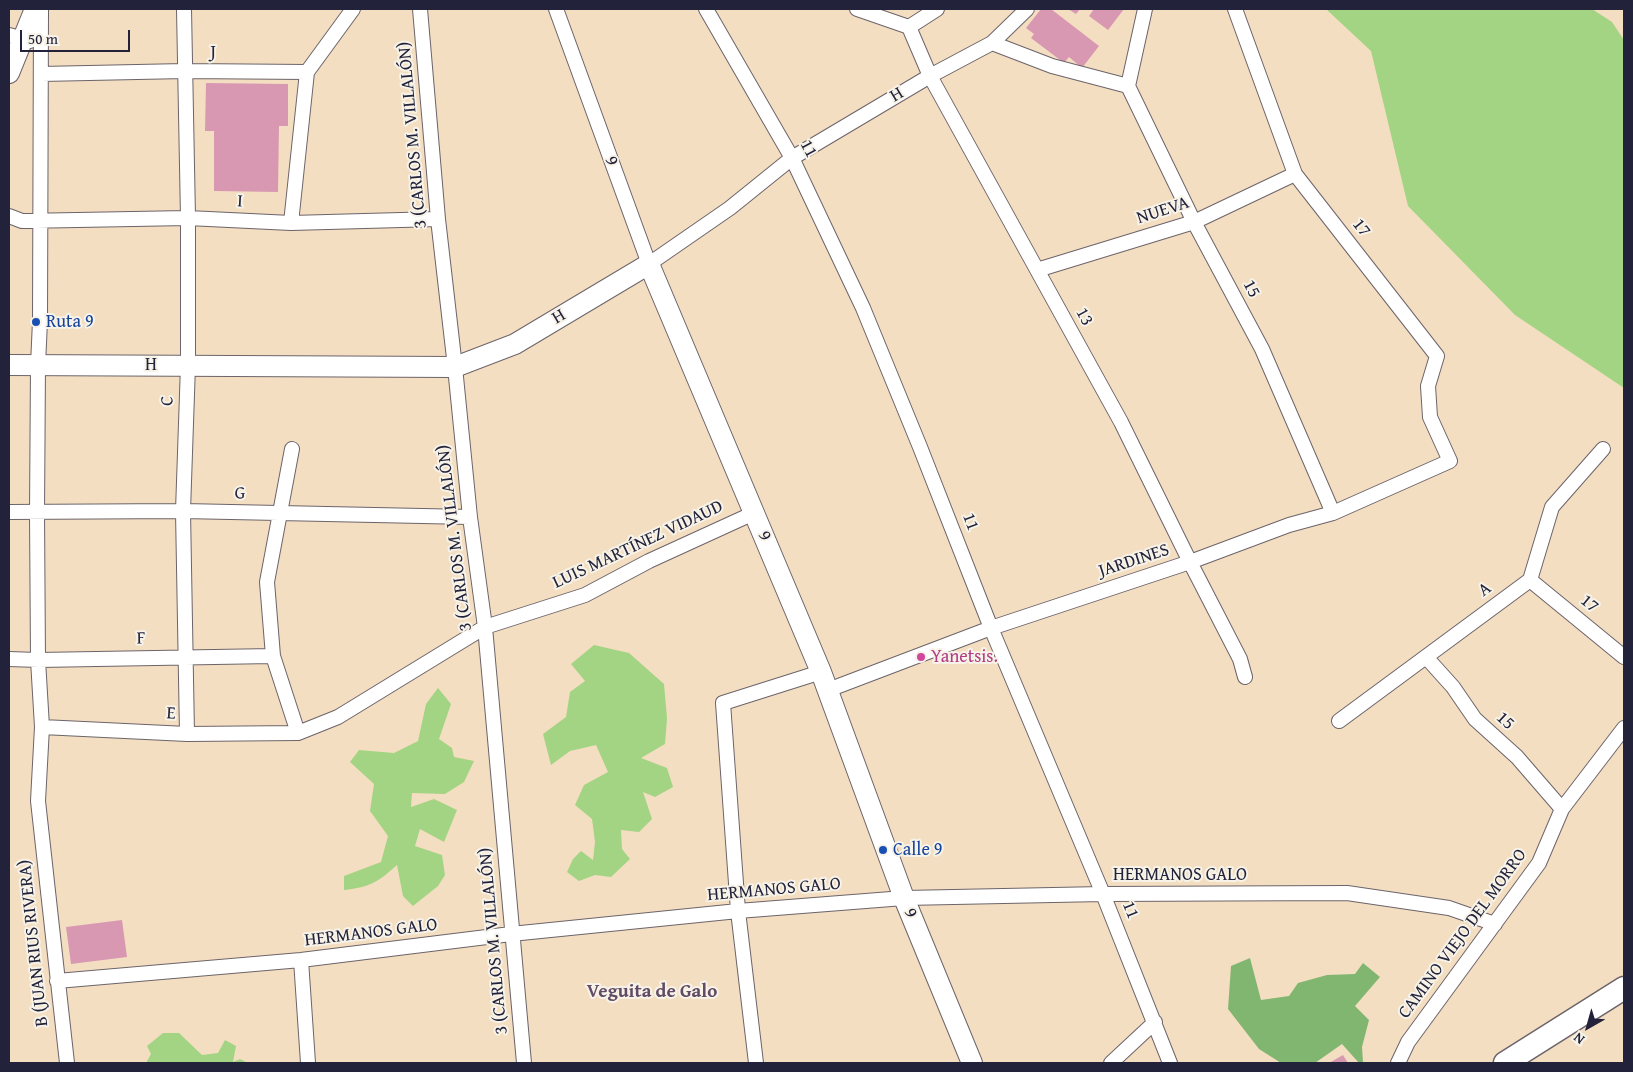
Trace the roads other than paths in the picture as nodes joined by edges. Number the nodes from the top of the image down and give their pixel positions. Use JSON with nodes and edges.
{"nodes":[{"id":1,"x":35,"y":9,"type":"edge"},
{"id":2,"x":41,"y":9,"type":"edge"},
{"id":3,"x":184,"y":9,"type":"edge"},
{"id":4,"x":353,"y":9,"type":"edge"},
{"id":5,"x":420,"y":9,"type":"edge"},
{"id":6,"x":556,"y":9,"type":"edge"},
{"id":7,"x":706,"y":9,"type":"edge"},
{"id":8,"x":857,"y":9,"type":"edge"},
{"id":9,"x":937,"y":9,"type":"edge"},
{"id":10,"x":1027,"y":9,"type":"edge"},
{"id":11,"x":1145,"y":9,"type":"edge"},
{"id":12,"x":1236,"y":9,"type":"edge"},
{"id":13,"x":909,"y":27,"type":"junction"},
{"id":14,"x":24,"y":39,"type":"edge"},
{"id":15,"x":992,"y":43,"type":"junction"},
{"id":16,"x":185,"y":71,"type":"junction"},
{"id":17,"x":307,"y":72,"type":"junction"},
{"id":18,"x":9,"y":73,"type":"edge"},
{"id":19,"x":41,"y":74,"type":"junction"},
{"id":20,"x":930,"y":76,"type":"junction"},
{"id":21,"x":1128,"y":86,"type":"junction"},
{"id":22,"x":792,"y":158,"type":"junction"},
{"id":23,"x":1295,"y":174,"type":"junction"},
{"id":24,"x":9,"y":216,"type":"edge"},
{"id":25,"x":188,"y":218,"type":"junction"},
{"id":26,"x":438,"y":219,"type":"junction"},
{"id":27,"x":40,"y":220,"type":"junction"},
{"id":28,"x":1194,"y":222,"type":"junction"},
{"id":29,"x":291,"y":224,"type":"junction"},
{"id":30,"x":649,"y":264,"type":"junction"},
{"id":31,"x":1037,"y":270,"type":"junction"},
{"id":32,"x":9,"y":365,"type":"edge"},
{"id":33,"x":38,"y":365,"type":"junction"},
{"id":34,"x":188,"y":365,"type":"junction"},
{"id":35,"x":455,"y":366,"type":"junction"},
{"id":36,"x":292,"y":449,"type":"dead end"},
{"id":37,"x":1602,"y":449,"type":"dead end"},
{"id":38,"x":1450,"y":461,"type":"joint"},
{"id":39,"x":183,"y":511,"type":"junction"},
{"id":40,"x":9,"y":512,"type":"edge"},
{"id":41,"x":37,"y":513,"type":"junction"},
{"id":42,"x":754,"y":513,"type":"junction"},
{"id":43,"x":1333,"y":513,"type":"junction"},
{"id":44,"x":279,"y":514,"type":"junction"},
{"id":45,"x":470,"y":517,"type":"junction"},
{"id":46,"x":1190,"y":562,"type":"junction"},
{"id":47,"x":1530,"y":580,"type":"junction"},
{"id":48,"x":485,"y":627,"type":"junction"},
{"id":49,"x":991,"y":628,"type":"junction"},
{"id":50,"x":273,"y":656,"type":"junction"},
{"id":51,"x":186,"y":657,"type":"junction"},
{"id":52,"x":1426,"y":657,"type":"junction"},
{"id":53,"x":1624,"y":657,"type":"edge"},
{"id":54,"x":9,"y":659,"type":"edge"},
{"id":55,"x":38,"y":660,"type":"junction"},
{"id":56,"x":1245,"y":677,"type":"dead end"},
{"id":57,"x":824,"y":681,"type":"junction"},
{"id":58,"x":1339,"y":720,"type":"dead end"},
{"id":59,"x":42,"y":727,"type":"junction"},
{"id":60,"x":1624,"y":728,"type":"edge"},
{"id":61,"x":187,"y":734,"type":"junction"},
{"id":62,"x":298,"y":734,"type":"junction"},
{"id":63,"x":1562,"y":809,"type":"junction"},
{"id":64,"x":1103,"y":894,"type":"junction"},
{"id":65,"x":904,"y":898,"type":"junction"},
{"id":66,"x":738,"y":911,"type":"junction"},
{"id":67,"x":1495,"y":924,"type":"junction"},
{"id":68,"x":511,"y":934,"type":"junction"},
{"id":69,"x":301,"y":960,"type":"junction"},
{"id":70,"x":57,"y":981,"type":"junction"},
{"id":71,"x":1624,"y":988,"type":"edge"},
{"id":72,"x":1155,"y":1022,"type":"junction"},
{"id":73,"x":67,"y":1063,"type":"edge"},
{"id":74,"x":308,"y":1063,"type":"edge"},
{"id":75,"x":524,"y":1063,"type":"edge"},
{"id":76,"x":756,"y":1063,"type":"edge"},
{"id":77,"x":972,"y":1063,"type":"edge"},
{"id":78,"x":1111,"y":1063,"type":"edge"},
{"id":79,"x":1170,"y":1063,"type":"edge"},
{"id":80,"x":1398,"y":1063,"type":"edge"},
{"id":81,"x":1505,"y":1063,"type":"edge"}],
"edges":[{"from":1,"to":14,"type":"street"},
{"from":2,"to":14,"type":"street","name":"B (JUAN RIUS RIVERA)"},
{"from":3,"to":16,"type":"street","name":"C"},
{"from":4,"to":17,"type":"street"},
{"from":5,"to":26,"type":"street","name":"3 (CARLOS M. VILLALÓN)"},
{"from":6,"to":30,"type":"street","name":"9"},
{"from":7,"to":22,"type":"street","name":"11"},
{"from":8,"to":13,"type":"street"},
{"from":9,"to":13,"type":"street"},
{"from":10,"to":15,"type":"street","name":"H"},
{"from":11,"to":21,"type":"street"},
{"from":12,"to":23,"type":"street","name":"17"},
{"from":13,"to":20,"type":"street","name":"13"},
{"from":14,"to":18,"type":"street"},
{"from":14,"to":19,"type":"street","name":"B (JUAN RIUS RIVERA)"},
{"from":15,"to":20,"type":"street","name":"H"},
{"from":15,"to":21,"type":"street"},
{"from":16,"to":17,"type":"street","name":"J"},
{"from":16,"to":19,"type":"street","name":"J"},
{"from":16,"to":25,"type":"street","name":"C"},
{"from":17,"to":29,"type":"street"},
{"from":19,"to":27,"type":"street","name":"B (JUAN RIUS RIVERA)"},
{"from":20,"to":22,"type":"street","name":"H"},
{"from":20,"to":31,"type":"street","name":"13"},
{"from":21,"to":28,"type":"street","name":"15"},
{"from":22,"to":30,"type":"street","name":"H"},
{"from":22,"to":49,"type":"street","name":"11"},
{"from":23,"to":28,"type":"street","name":"NUEVA"},
{"from":23,"to":38,"type":"street","name":"17"},
{"from":24,"to":27,"type":"street","name":"I"},
{"from":25,"to":27,"type":"street","name":"I"},
{"from":25,"to":29,"type":"street","name":"I"},
{"from":25,"to":34,"type":"street","name":"C"},
{"from":26,"to":29,"type":"street","name":"I"},
{"from":26,"to":35,"type":"street","name":"3 (CARLOS M. VILLALÓN)"},
{"from":27,"to":33,"type":"street","name":"B (JUAN RIUS RIVERA)"},
{"from":28,"to":31,"type":"street","name":"NUEVA"},
{"from":28,"to":43,"type":"street","name":"15"},
{"from":30,"to":35,"type":"street","name":"H"},
{"from":30,"to":42,"type":"street","name":"9"},
{"from":31,"to":46,"type":"street","name":"13"},
{"from":32,"to":33,"type":"street","name":"H"},
{"from":33,"to":34,"type":"street","name":"H"},
{"from":33,"to":41,"type":"street","name":"B (JUAN RIUS RIVERA)"},
{"from":34,"to":35,"type":"street","name":"H"},
{"from":34,"to":39,"type":"street","name":"C"},
{"from":35,"to":45,"type":"street","name":"3 (CARLOS M. VILLALÓN)"},
{"from":36,"to":44,"type":"street"},
{"from":37,"to":47,"type":"street"},
{"from":38,"to":43,"type":"street","name":"JARDINES"},
{"from":39,"to":41,"type":"street","name":"G"},
{"from":39,"to":44,"type":"street","name":"G"},
{"from":39,"to":51,"type":"street","name":"C"},
{"from":40,"to":41,"type":"street","name":"G"},
{"from":41,"to":55,"type":"street","name":"B (JUAN RIUS RIVERA)"},
{"from":42,"to":48,"type":"street","name":"LUIS MARTÍNEZ VIDAUD"},
{"from":42,"to":57,"type":"street","name":"9"},
{"from":43,"to":46,"type":"street","name":"JARDINES"},
{"from":44,"to":45,"type":"street","name":"G"},
{"from":44,"to":50,"type":"street"},
{"from":45,"to":48,"type":"street","name":"3 (CARLOS M. VILLALÓN)"},
{"from":46,"to":49,"type":"street","name":"JARDINES"},
{"from":46,"to":56,"type":"street","name":"13"},
{"from":47,"to":52,"type":"street","name":"A"},
{"from":47,"to":53,"type":"street","name":"17"},
{"from":48,"to":62,"type":"street","name":"LUIS MARTÍNEZ VIDAUD"},
{"from":48,"to":68,"type":"street","name":"3 (CARLOS M. VILLALÓN)"},
{"from":49,"to":57,"type":"street","name":"JARDINES"},
{"from":49,"to":64,"type":"street","name":"11"},
{"from":50,"to":51,"type":"street","name":"F"},
{"from":50,"to":62,"type":"street"},
{"from":51,"to":55,"type":"street","name":"F"},
{"from":51,"to":61,"type":"street","name":"C"},
{"from":52,"to":58,"type":"street","name":"A"},
{"from":52,"to":63,"type":"street","name":"15"},
{"from":54,"to":55,"type":"street","name":"F"},
{"from":55,"to":59,"type":"street","name":"B (JUAN RIUS RIVERA)"},
{"from":57,"to":65,"type":"street","name":"9"},
{"from":57,"to":66,"type":"street","name":"JARDINES"},
{"from":59,"to":61,"type":"street","name":"E"},
{"from":59,"to":70,"type":"street","name":"B (JUAN RIUS RIVERA)"},
{"from":60,"to":63,"type":"street","name":"CAMINO VIEJO DEL MORRO"},
{"from":61,"to":62,"type":"street","name":"E"},
{"from":63,"to":67,"type":"street","name":"CAMINO VIEJO DEL MORRO"},
{"from":64,"to":65,"type":"street","name":"HERMANOS GALO"},
{"from":64,"to":67,"type":"street","name":"HERMANOS GALO"},
{"from":64,"to":72,"type":"street","name":"11"},
{"from":65,"to":66,"type":"street","name":"HERMANOS GALO"},
{"from":65,"to":77,"type":"street","name":"9"},
{"from":66,"to":68,"type":"street","name":"HERMANOS GALO"},
{"from":66,"to":76,"type":"street"},
{"from":67,"to":80,"type":"street","name":"CAMINO VIEJO DEL MORRO"},
{"from":68,"to":69,"type":"street","name":"HERMANOS GALO"},
{"from":68,"to":75,"type":"street","name":"3 (CARLOS M. VILLALÓN)"},
{"from":69,"to":70,"type":"street","name":"HERMANOS GALO"},
{"from":69,"to":74,"type":"street"},
{"from":70,"to":73,"type":"street","name":"B (JUAN RIUS RIVERA)"},
{"from":71,"to":81,"type":"main road"},
{"from":72,"to":78,"type":"street"},
{"from":72,"to":79,"type":"street","name":"11"}]}
